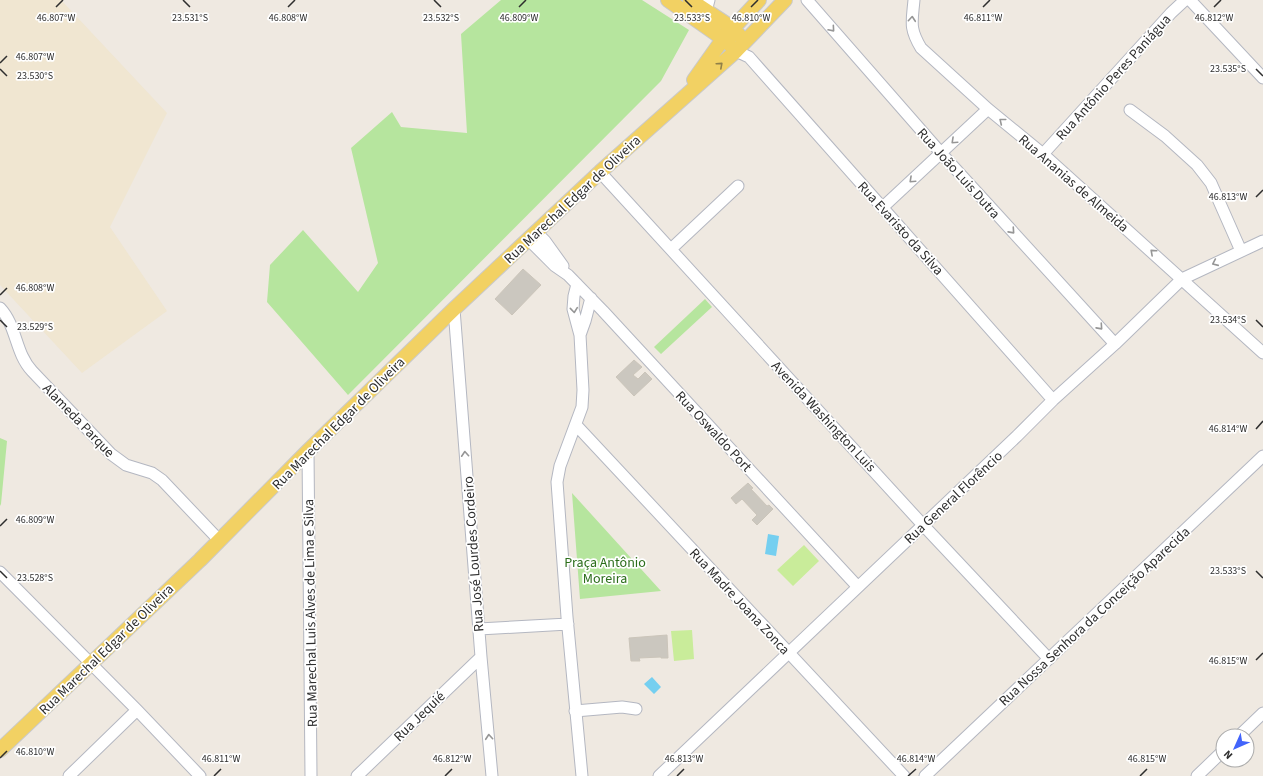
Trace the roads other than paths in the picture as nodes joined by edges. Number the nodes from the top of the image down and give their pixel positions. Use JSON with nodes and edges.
{"nodes":[{"id":1,"x":668,"y":0,"type":"edge"},
{"id":2,"x":690,"y":0,"type":"edge"},
{"id":3,"x":759,"y":0,"type":"edge"},
{"id":4,"x":785,"y":0,"type":"edge"},
{"id":5,"x":807,"y":0,"type":"edge"},
{"id":6,"x":914,"y":0,"type":"edge"},
{"id":7,"x":1185,"y":0,"type":"edge"},
{"id":8,"x":1190,"y":0,"type":"edge"},
{"id":9,"x":707,"y":5,"type":"edge"},
{"id":10,"x":732,"y":29,"type":"junction"},
{"id":11,"x":723,"y":39,"type":"junction"},
{"id":12,"x":743,"y":49,"type":"junction"},
{"id":13,"x":1261,"y":72,"type":"edge"},
{"id":14,"x":680,"y":100,"type":"junction"},
{"id":15,"x":988,"y":109,"type":"junction"},
{"id":16,"x":1130,"y":110,"type":"dead end"},
{"id":17,"x":941,"y":154,"type":"junction"},
{"id":18,"x":1043,"y":154,"type":"junction"},
{"id":19,"x":600,"y":172,"type":"junction"},
{"id":20,"x":738,"y":186,"type":"dead end"},
{"id":21,"x":883,"y":207,"type":"junction"},
{"id":22,"x":532,"y":236,"type":"junction"},
{"id":23,"x":1263,"y":241,"type":"edge"},
{"id":24,"x":671,"y":249,"type":"junction"},
{"id":25,"x":1241,"y":251,"type":"junction"},
{"id":26,"x":1182,"y":278,"type":"junction"},
{"id":27,"x":577,"y":284,"type":"junction"},
{"id":28,"x":591,"y":298,"type":"junction"},
{"id":29,"x":0,"y":308,"type":"edge"},
{"id":30,"x":454,"y":309,"type":"junction"},
{"id":31,"x":441,"y":322,"type":"junction"},
{"id":32,"x":456,"y":332,"type":"junction"},
{"id":33,"x":580,"y":335,"type":"junction"},
{"id":34,"x":1115,"y":344,"type":"junction"},
{"id":35,"x":1263,"y":353,"type":"edge"},
{"id":36,"x":1053,"y":400,"type":"junction"},
{"id":37,"x":576,"y":425,"type":"junction"},
{"id":38,"x":308,"y":451,"type":"junction"},
{"id":39,"x":1263,"y":456,"type":"edge"},
{"id":40,"x":923,"y":525,"type":"junction"},
{"id":41,"x":219,"y":540,"type":"junction"},
{"id":42,"x":0,"y":572,"type":"edge"},
{"id":43,"x":858,"y":587,"type":"junction"},
{"id":44,"x":568,"y":624,"type":"junction"},
{"id":45,"x":479,"y":629,"type":"junction"},
{"id":46,"x":789,"y":653,"type":"junction"},
{"id":47,"x":481,"y":657,"type":"junction"},
{"id":48,"x":1049,"y":659,"type":"junction"},
{"id":49,"x":91,"y":664,"type":"junction"},
{"id":50,"x":636,"y":709,"type":"dead end"},
{"id":51,"x":137,"y":710,"type":"junction"},
{"id":52,"x":576,"y":711,"type":"junction"},
{"id":53,"x":1263,"y":713,"type":"edge"},
{"id":54,"x":1247,"y":728,"type":"edge"},
{"id":55,"x":0,"y":750,"type":"edge"},
{"id":56,"x":1215,"y":759,"type":"edge"},
{"id":57,"x":361,"y":774,"type":"edge"},
{"id":58,"x":69,"y":776,"type":"edge"},
{"id":59,"x":200,"y":776,"type":"edge"},
{"id":60,"x":311,"y":776,"type":"edge"},
{"id":61,"x":492,"y":776,"type":"edge"},
{"id":62,"x":582,"y":776,"type":"edge"},
{"id":63,"x":659,"y":776,"type":"edge"},
{"id":64,"x":904,"y":776,"type":"edge"},
{"id":65,"x":925,"y":776,"type":"edge"},
{"id":66,"x":1197,"y":776,"type":"edge"}],
"edges":[{"from":1,"to":11,"type":"main road"},
{"from":2,"to":9,"type":"main road"},
{"from":3,"to":10,"type":"main road","name":"Rua Marechal Edgar de Oliveira"},
{"from":4,"to":12,"type":"main road","name":"Rua Marechal Edgar de Oliveira"},
{"from":5,"to":17,"type":"street","name":"Rua João Luis Dutra","one_way":true},
{"from":15,"to":6,"type":"street","name":"Rua Ananias de Almeida","one_way":true},
{"from":7,"to":18,"type":"street","name":"Rua Antônio Peres Paniágua"},
{"from":8,"to":13,"type":"street"},
{"from":9,"to":10,"type":"main road"},
{"from":10,"to":11,"type":"main road","name":"Rua Marechal Edgar de Oliveira"},
{"from":10,"to":12,"type":"main road"},
{"from":11,"to":12,"type":"main road"},
{"from":11,"to":14,"type":"main road","name":"Rua Marechal Edgar de Oliveira"},
{"from":14,"to":12,"type":"main road","name":"Rua Marechal Edgar de Oliveira","one_way":true},
{"from":12,"to":21,"type":"street","name":"Rua Evaristo da Silva"},
{"from":14,"to":19,"type":"main road","name":"Rua Marechal Edgar de Oliveira"},
{"from":15,"to":17,"type":"street","one_way":true},
{"from":18,"to":15,"type":"street","name":"Rua Ananias de Almeida","one_way":true},
{"from":16,"to":25,"type":"street"},
{"from":17,"to":21,"type":"street","one_way":true},
{"from":17,"to":34,"type":"street","name":"Rua João Luis Dutra","one_way":true},
{"from":26,"to":18,"type":"street","name":"Rua Ananias de Almeida","one_way":true},
{"from":19,"to":22,"type":"main road","name":"Rua Marechal Edgar de Oliveira"},
{"from":19,"to":24,"type":"street","name":"Avenida Washington Luis"},
{"from":20,"to":24,"type":"street"},
{"from":21,"to":36,"type":"street","name":"Rua Evaristo da Silva"},
{"from":22,"to":27,"type":"street","name":"Rua Oswaldo Port"},
{"from":22,"to":30,"type":"main road","name":"Rua Marechal Edgar de Oliveira"},
{"from":23,"to":25,"type":"street","name":"Rua General Florêncio"},
{"from":24,"to":40,"type":"street","name":"Avenida Washington Luis"},
{"from":25,"to":26,"type":"street","name":"Rua General Florêncio","one_way":true},
{"from":26,"to":34,"type":"street","name":"Rua General Florêncio"},
{"from":26,"to":35,"type":"street","name":"Rua Ananias de Almeida"},
{"from":27,"to":28,"type":"street","name":"Rua Oswaldo Port"},
{"from":27,"to":33,"type":"street","one_way":true},
{"from":28,"to":33,"type":"street"},
{"from":28,"to":43,"type":"street","name":"Rua Oswaldo Port"},
{"from":29,"to":41,"type":"street","name":"Alameda Parque"},
{"from":30,"to":31,"type":"main road","name":"Rua Marechal Edgar de Oliveira"},
{"from":30,"to":32,"type":"street","name":"Rua José Lourdes Cordeiro"},
{"from":31,"to":32,"type":"street"},
{"from":31,"to":38,"type":"main road","name":"Rua Marechal Edgar de Oliveira"},
{"from":45,"to":32,"type":"street","name":"Rua José Lourdes Cordeiro","one_way":true},
{"from":33,"to":37,"type":"street"},
{"from":34,"to":36,"type":"street","name":"Rua General Florêncio"},
{"from":36,"to":40,"type":"street","name":"Rua General Florêncio"},
{"from":37,"to":44,"type":"street"},
{"from":37,"to":46,"type":"street","name":"Rua Madre Joana Zonca"},
{"from":38,"to":41,"type":"main road","name":"Rua Marechal Edgar de Oliveira"},
{"from":38,"to":60,"type":"street","name":"Rua Marechal Luis Alves de Lima e Silva"},
{"from":39,"to":48,"type":"street","name":"Rua Nossa Senhora da Conceição Aparecida"},
{"from":40,"to":43,"type":"street","name":"Rua General Florêncio"},
{"from":40,"to":48,"type":"street","name":"Avenida Washington Luis"},
{"from":41,"to":49,"type":"main road","name":"Rua Marechal Edgar de Oliveira"},
{"from":42,"to":49,"type":"street"},
{"from":43,"to":46,"type":"street","name":"Rua General Florêncio"},
{"from":44,"to":45,"type":"street"},
{"from":44,"to":52,"type":"street"},
{"from":45,"to":47,"type":"street","name":"Rua José Lourdes Cordeiro"},
{"from":46,"to":63,"type":"street","name":"Rua General Florêncio"},
{"from":46,"to":64,"type":"street","name":"Rua Madre Joana Zonca"},
{"from":47,"to":57,"type":"street","name":"Rua Jequié"},
{"from":61,"to":47,"type":"street","name":"Rua José Lourdes Cordeiro","one_way":true},
{"from":48,"to":65,"type":"street","name":"Rua Nossa Senhora da Conceição Aparecida"},
{"from":49,"to":51,"type":"street"},
{"from":49,"to":55,"type":"main road","name":"Rua Marechal Edgar de Oliveira"},
{"from":50,"to":52,"type":"street"},
{"from":51,"to":58,"type":"street"},
{"from":51,"to":59,"type":"street"},
{"from":52,"to":62,"type":"street"},
{"from":53,"to":54,"type":"street"},
{"from":56,"to":66,"type":"street"}]}
